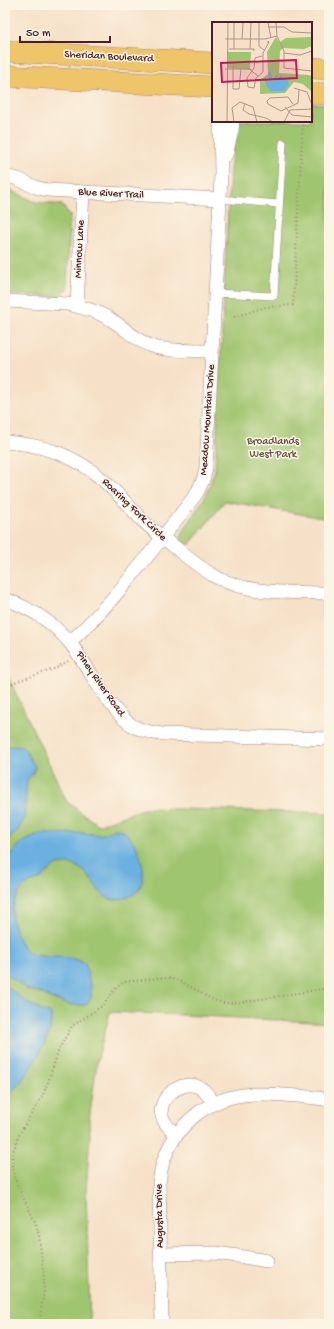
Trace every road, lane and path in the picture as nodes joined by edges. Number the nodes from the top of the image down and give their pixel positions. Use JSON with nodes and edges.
{"nodes":[{"id":1,"x":5,"y":51,"type":"edge"},
{"id":2,"x":212,"y":62,"type":"edge"},
{"id":3,"x":312,"y":68,"type":"edge"},
{"id":4,"x":329,"y":69,"type":"edge"},
{"id":5,"x":5,"y":76,"type":"edge"},
{"id":6,"x":212,"y":87,"type":"edge"},
{"id":7,"x":312,"y":93,"type":"edge"},
{"id":8,"x":329,"y":94,"type":"edge"},
{"id":9,"x":220,"y":122,"type":"edge"},
{"id":10,"x":233,"y":122,"type":"edge"},
{"id":11,"x":303,"y":122,"type":"edge"},
{"id":12,"x":283,"y":143,"type":"dead end"},
{"id":13,"x":221,"y":173,"type":"junction"},
{"id":14,"x":5,"y":176,"type":"edge"},
{"id":15,"x":83,"y":193,"type":"junction"},
{"id":16,"x":220,"y":199,"type":"junction"},
{"id":17,"x":279,"y":204,"type":"junction"},
{"id":18,"x":215,"y":294,"type":"junction"},
{"id":19,"x":5,"y":301,"type":"edge"},
{"id":20,"x":77,"y":306,"type":"junction"},
{"id":21,"x":234,"y":317,"type":"dead end"},
{"id":22,"x":212,"y":351,"type":"junction"},
{"id":23,"x":5,"y":442,"type":"edge"},
{"id":24,"x":162,"y":537,"type":"junction"},
{"id":25,"x":329,"y":593,"type":"edge"},
{"id":26,"x":5,"y":599,"type":"edge"},
{"id":27,"x":74,"y":647,"type":"junction"},
{"id":28,"x":5,"y":688,"type":"edge"},
{"id":29,"x":329,"y":739,"type":"edge"},
{"id":30,"x":329,"y":988,"type":"edge"},
{"id":31,"x":329,"y":1100,"type":"edge"},
{"id":32,"x":214,"y":1103,"type":"junction"},
{"id":33,"x":176,"y":1135,"type":"junction"},
{"id":34,"x":161,"y":1254,"type":"junction"},
{"id":35,"x":267,"y":1261,"type":"dead end"},
{"id":36,"x":39,"y":1324,"type":"edge"},
{"id":37,"x":162,"y":1324,"type":"edge"}],
"edges":[{"from":1,"to":2,"type":"main road","name":"Sheridan Boulevard"},
{"from":3,"to":4,"type":"main road"},
{"from":5,"to":6,"type":"main road"},
{"from":7,"to":8,"type":"main road"},
{"from":9,"to":13,"type":"street","name":"Meadow Mountain Drive"},
{"from":10,"to":13,"type":"street","name":"Meadow Mountain Drive"},
{"from":11,"to":21,"type":"path"},
{"from":12,"to":17,"type":"lane"},
{"from":13,"to":16,"type":"street","name":"Meadow Mountain Drive"},
{"from":14,"to":15,"type":"street","name":"Blue River Trail"},
{"from":15,"to":16,"type":"street","name":"Blue River Trail"},
{"from":15,"to":20,"type":"street","name":"Minnow Lane"},
{"from":16,"to":17,"type":"lane"},
{"from":16,"to":18,"type":"street","name":"Meadow Mountain Drive"},
{"from":17,"to":18,"type":"lane"},
{"from":18,"to":22,"type":"street","name":"Meadow Mountain Drive"},
{"from":19,"to":20,"type":"street"},
{"from":20,"to":22,"type":"street"},
{"from":22,"to":24,"type":"street","name":"Meadow Mountain Drive"},
{"from":23,"to":24,"type":"street","name":"Roaring Fork Circle"},
{"from":24,"to":25,"type":"street","name":"Roaring Fork Circle"},
{"from":24,"to":27,"type":"street","name":"Meadow Mountain Drive"},
{"from":26,"to":27,"type":"street","name":"Piney River Road"},
{"from":27,"to":28,"type":"path"},
{"from":27,"to":29,"type":"street","name":"Piney River Road"},
{"from":30,"to":36,"type":"path"},
{"from":31,"to":32,"type":"street","name":"Augusta Drive"},
{"from":32,"to":33,"type":"street","name":"Augusta Drive"},
{"from":32,"to":33,"type":"street"},
{"from":33,"to":34,"type":"street","name":"Augusta Drive"},
{"from":34,"to":35,"type":"street"},
{"from":34,"to":37,"type":"street","name":"Augusta Drive"}]}
